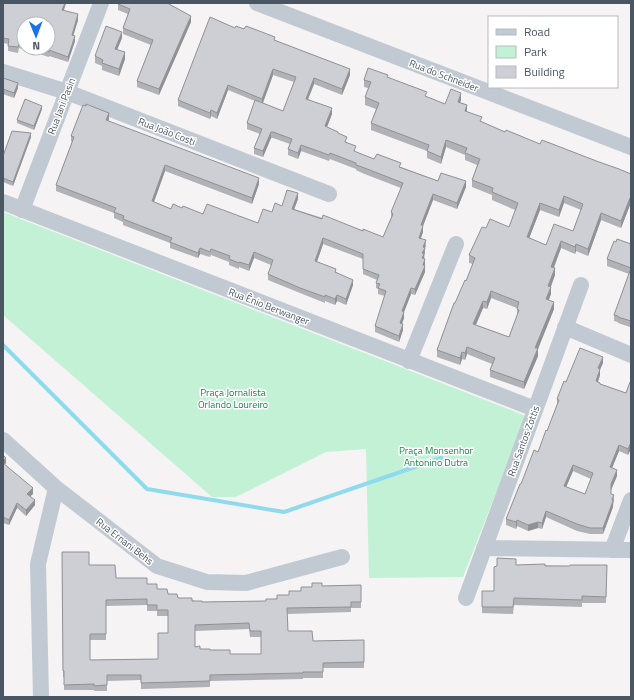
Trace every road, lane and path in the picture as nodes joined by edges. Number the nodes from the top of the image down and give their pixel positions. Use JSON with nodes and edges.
{"nodes":[{"id":1,"x":101,"y":3,"type":"edge"},
{"id":2,"x":257,"y":3,"type":"edge"},
{"id":3,"x":3,"y":72,"type":"edge"},
{"id":4,"x":66,"y":92,"type":"junction"},
{"id":5,"x":631,"y":147,"type":"edge"},
{"id":6,"x":329,"y":194,"type":"dead end"},
{"id":7,"x":3,"y":202,"type":"edge"},
{"id":8,"x":22,"y":210,"type":"junction"},
{"id":9,"x":456,"y":244,"type":"dead end"},
{"id":10,"x":581,"y":285,"type":"dead end"},
{"id":11,"x":565,"y":327,"type":"junction"},
{"id":12,"x":631,"y":355,"type":"edge"},
{"id":13,"x":410,"y":360,"type":"junction"},
{"id":14,"x":535,"y":409,"type":"junction"},
{"id":15,"x":3,"y":440,"type":"edge"},
{"id":16,"x":56,"y":488,"type":"junction"},
{"id":17,"x":631,"y":500,"type":"edge"},
{"id":18,"x":484,"y":548,"type":"junction"},
{"id":19,"x":612,"y":550,"type":"junction"},
{"id":20,"x":631,"y":550,"type":"edge"},
{"id":21,"x":342,"y":557,"type":"dead end"},
{"id":22,"x":466,"y":598,"type":"dead end"},
{"id":23,"x":41,"y":697,"type":"edge"}],
"edges":[{"from":1,"to":4,"type":"street","name":"Rua Jani Pasin"},
{"from":2,"to":5,"type":"street","name":"Rua do Schneider"},
{"from":3,"to":4,"type":"street","name":"Rua João Costi"},
{"from":4,"to":6,"type":"street","name":"Rua João Costi"},
{"from":4,"to":8,"type":"street","name":"Rua Jani Pasin"},
{"from":7,"to":8,"type":"street","name":"Rua Ênio Berwanger"},
{"from":8,"to":13,"type":"street","name":"Rua Ênio Berwanger"},
{"from":9,"to":13,"type":"street"},
{"from":10,"to":11,"type":"street","name":"Rua Santos Zottis"},
{"from":11,"to":12,"type":"street"},
{"from":11,"to":14,"type":"street","name":"Rua Santos Zottis"},
{"from":13,"to":14,"type":"street","name":"Rua Ênio Berwanger"},
{"from":14,"to":18,"type":"street","name":"Rua Santos Zottis"},
{"from":15,"to":16,"type":"street","name":"Rua Ernani Behs"},
{"from":16,"to":21,"type":"street","name":"Rua Ernani Behs"},
{"from":16,"to":23,"type":"street"},
{"from":17,"to":19,"type":"street"},
{"from":18,"to":19,"type":"street"},
{"from":18,"to":22,"type":"street","name":"Rua Santos Zottis"},
{"from":19,"to":20,"type":"street"}]}
